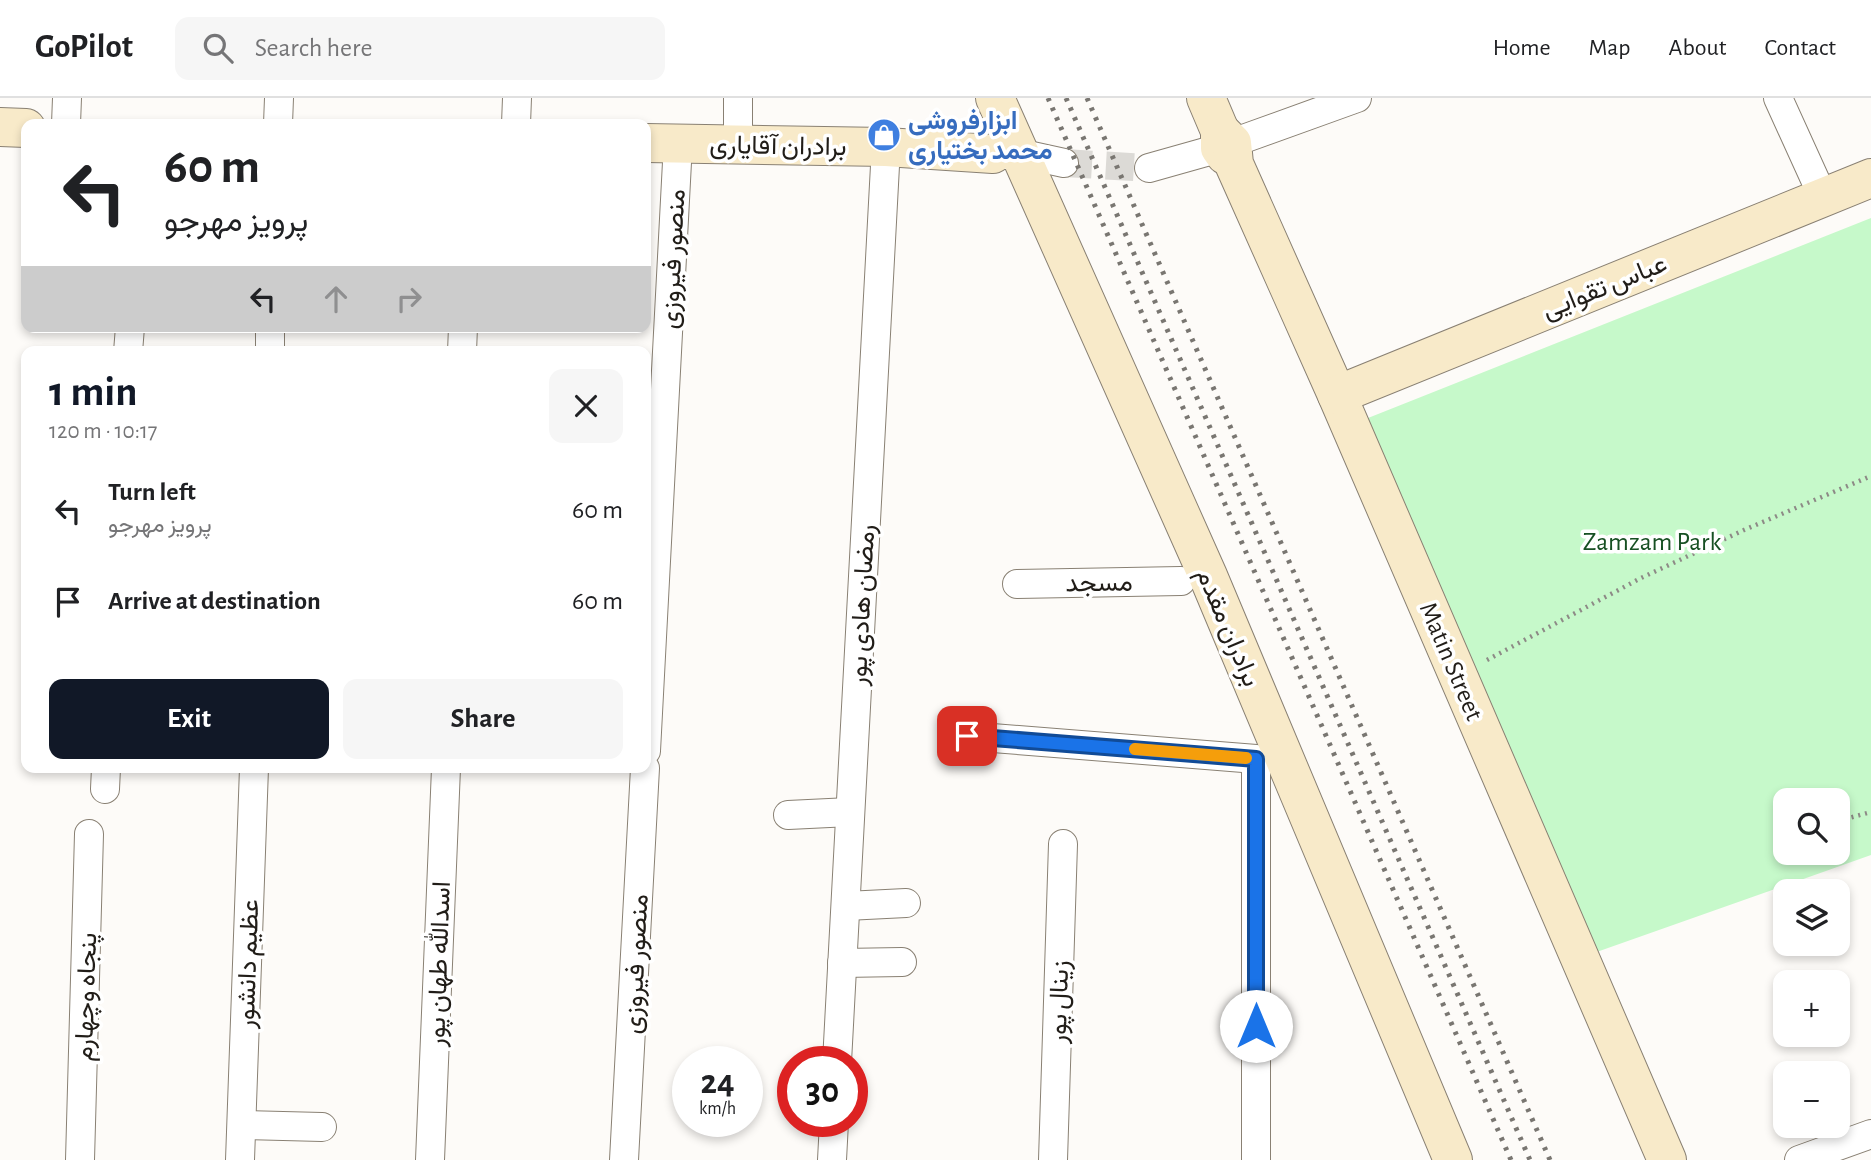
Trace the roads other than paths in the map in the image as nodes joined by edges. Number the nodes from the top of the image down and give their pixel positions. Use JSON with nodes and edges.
{"nodes":[{"id":1,"x":67,"y":98,"type":"edge"},
{"id":2,"x":279,"y":98,"type":"edge"},
{"id":3,"x":517,"y":98,"type":"edge"},
{"id":4,"x":738,"y":98,"type":"edge"},
{"id":5,"x":969,"y":98,"type":"edge"},
{"id":6,"x":995,"y":98,"type":"edge"},
{"id":7,"x":1357,"y":98,"type":"edge"},
{"id":8,"x":1778,"y":98,"type":"edge"},
{"id":9,"x":1318,"y":105,"type":"edge"},
{"id":10,"x":66,"y":119,"type":"edge"},
{"id":11,"x":278,"y":119,"type":"edge"},
{"id":12,"x":516,"y":119,"type":"edge"},
{"id":13,"x":0,"y":127,"type":"edge"},
{"id":14,"x":21,"y":128,"type":"edge"},
{"id":15,"x":1223,"y":137,"type":"edge"},
{"id":16,"x":662,"y":143,"type":"edge"},
{"id":17,"x":738,"y":144,"type":"junction"},
{"id":18,"x":886,"y":147,"type":"junction"},
{"id":19,"x":1007,"y":155,"type":"junction"},
{"id":20,"x":1064,"y":163,"type":"tunnel mouth"},
{"id":21,"x":1149,"y":168,"type":"tunnel mouth"},
{"id":22,"x":1871,"y":178,"type":"edge"},
{"id":23,"x":1823,"y":197,"type":"junction"},
{"id":24,"x":1337,"y":395,"type":"junction"},
{"id":25,"x":651,"y":561,"type":"edge"},
{"id":26,"x":1181,"y":581,"type":"junction"},
{"id":27,"x":1017,"y":584,"type":"dead end"},
{"id":28,"x":967,"y":736,"type":"dead end"},
{"id":29,"x":1256,"y":759,"type":"junction"},
{"id":30,"x":254,"y":773,"type":"edge"},
{"id":31,"x":446,"y":773,"type":"edge"},
{"id":32,"x":645,"y":773,"type":"edge"},
{"id":33,"x":850,"y":812,"type":"junction"},
{"id":34,"x":788,"y":815,"type":"dead end"},
{"id":35,"x":89,"y":834,"type":"dead end"},
{"id":36,"x":1063,"y":844,"type":"dead end"},
{"id":37,"x":906,"y":903,"type":"dead end"},
{"id":38,"x":846,"y":906,"type":"junction"},
{"id":39,"x":902,"y":962,"type":"dead end"},
{"id":40,"x":842,"y":963,"type":"junction"},
{"id":41,"x":838,"y":1046,"type":"edge"},
{"id":42,"x":242,"y":1125,"type":"junction"},
{"id":43,"x":322,"y":1127,"type":"dead end"},
{"id":44,"x":1871,"y":1134,"type":"edge"},
{"id":45,"x":833,"y":1137,"type":"edge"},
{"id":46,"x":80,"y":1160,"type":"edge"},
{"id":47,"x":240,"y":1160,"type":"edge"},
{"id":48,"x":430,"y":1160,"type":"edge"},
{"id":49,"x":624,"y":1160,"type":"edge"},
{"id":50,"x":832,"y":1160,"type":"edge"},
{"id":51,"x":1053,"y":1160,"type":"edge"},
{"id":52,"x":1256,"y":1160,"type":"edge"},
{"id":53,"x":1427,"y":1160,"type":"edge"},
{"id":54,"x":1453,"y":1160,"type":"edge"},
{"id":55,"x":1667,"y":1160,"type":"edge"},
{"id":56,"x":1799,"y":1160,"type":"edge"}],
"edges":[{"from":1,"to":10,"type":"street"},
{"from":2,"to":11,"type":"street"},
{"from":3,"to":12,"type":"street"},
{"from":4,"to":17,"type":"street"},
{"from":5,"to":19,"type":"main road","name":"برادران مقدم"},
{"from":6,"to":19,"type":"main road","name":"برادران مقدم"},
{"from":7,"to":9,"type":"street"},
{"from":8,"to":23,"type":"street"},
{"from":9,"to":15,"type":"street"},
{"from":13,"to":14,"type":"main road"},
{"from":15,"to":21,"type":"street"},
{"from":15,"to":24,"type":"main road","name":"Matin Street"},
{"from":16,"to":17,"type":"main road","name":"برادران آقایاری"},
{"from":16,"to":25,"type":"street","name":"منصور فیروزی"},
{"from":17,"to":18,"type":"main road","name":"برادران آقایاری"},
{"from":18,"to":19,"type":"main road","name":"برادران آقایاری"},
{"from":18,"to":33,"type":"street","name":"رمضان هادی پور"},
{"from":19,"to":20,"type":"street"},
{"from":19,"to":26,"type":"main road","name":"برادران مقدم"},
{"from":19,"to":54,"type":"main road","name":"برادران مقدم"},
{"from":22,"to":23,"type":"main road","name":"عباس تقوایی"},
{"from":23,"to":24,"type":"main road","name":"عباس تقوایی"},
{"from":24,"to":55,"type":"main road","name":"Matin Street"},
{"from":26,"to":27,"type":"street","name":"مسجد"},
{"from":26,"to":29,"type":"main road","name":"برادران مقدم"},
{"from":28,"to":29,"type":"street"},
{"from":29,"to":52,"type":"street"},
{"from":29,"to":53,"type":"main road","name":"برادران مقدم"},
{"from":30,"to":42,"type":"street","name":"عظیم دانشور"},
{"from":31,"to":48,"type":"street","name":"اسدالله طهان پور"},
{"from":32,"to":49,"type":"street","name":"منصور فیروزی"},
{"from":33,"to":34,"type":"street"},
{"from":33,"to":38,"type":"street","name":"رمضان هادی پور"},
{"from":35,"to":46,"type":"street","name":"پنجاه وچهارم"},
{"from":36,"to":51,"type":"street","name":"زینال پور"},
{"from":37,"to":38,"type":"street"},
{"from":38,"to":40,"type":"street","name":"رمضان هادی پور"},
{"from":39,"to":40,"type":"street"},
{"from":40,"to":41,"type":"street","name":"رمضان هادی پور"},
{"from":42,"to":43,"type":"street"},
{"from":42,"to":47,"type":"street","name":"عظیم دانشور"},
{"from":44,"to":56,"type":"street"},
{"from":45,"to":50,"type":"street"}]}
